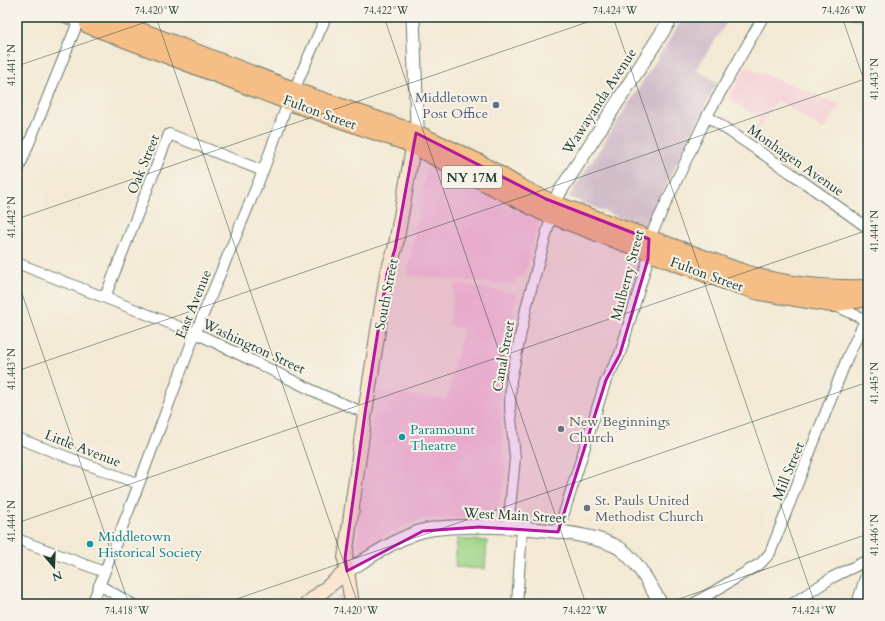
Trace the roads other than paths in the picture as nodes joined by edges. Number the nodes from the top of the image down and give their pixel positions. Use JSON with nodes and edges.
{"nodes":[{"id":1,"x":64,"y":17,"type":"edge"},
{"id":2,"x":83,"y":17,"type":"edge"},
{"id":3,"x":105,"y":17,"type":"edge"},
{"id":4,"x":326,"y":17,"type":"edge"},
{"id":5,"x":413,"y":17,"type":"edge"},
{"id":6,"x":672,"y":17,"type":"edge"},
{"id":7,"x":763,"y":17,"type":"edge"},
{"id":8,"x":292,"y":96,"type":"junction"},
{"id":9,"x":707,"y":116,"type":"junction"},
{"id":10,"x":414,"y":140,"type":"junction"},
{"id":11,"x":263,"y":171,"type":"junction"},
{"id":12,"x":17,"y":173,"type":"edge"},
{"id":13,"x":553,"y":210,"type":"junction"},
{"id":14,"x":868,"y":228,"type":"edge"},
{"id":15,"x":648,"y":245,"type":"junction"},
{"id":16,"x":17,"y":263,"type":"edge"},
{"id":17,"x":868,"y":288,"type":"edge"},
{"id":18,"x":105,"y":297,"type":"junction"},
{"id":19,"x":868,"y":298,"type":"edge"},
{"id":20,"x":832,"y":304,"type":"junction"},
{"id":21,"x":867,"y":318,"type":"edge"},
{"id":22,"x":196,"y":333,"type":"junction"},
{"id":23,"x":365,"y":413,"type":"junction"},
{"id":24,"x":17,"y":438,"type":"edge"},
{"id":25,"x":139,"y":484,"type":"junction"},
{"id":26,"x":508,"y":528,"type":"junction"},
{"id":27,"x":522,"y":529,"type":"junction"},
{"id":28,"x":558,"y":532,"type":"junction"},
{"id":29,"x":17,"y":539,"type":"edge"},
{"id":30,"x":868,"y":560,"type":"edge"},
{"id":31,"x":868,"y":568,"type":"edge"},
{"id":32,"x":347,"y":571,"type":"junction"},
{"id":33,"x":104,"y":572,"type":"junction"},
{"id":34,"x":99,"y":585,"type":"junction"},
{"id":35,"x":92,"y":604,"type":"edge"},
{"id":36,"x":132,"y":604,"type":"edge"},
{"id":37,"x":307,"y":604,"type":"edge"},
{"id":38,"x":352,"y":604,"type":"edge"},
{"id":39,"x":517,"y":604,"type":"edge"},
{"id":40,"x":660,"y":604,"type":"edge"},
{"id":41,"x":693,"y":604,"type":"edge"},
{"id":42,"x":792,"y":604,"type":"edge"},
{"id":43,"x":857,"y":604,"type":"edge"}],
"edges":[{"from":1,"to":2,"type":"street"},
{"from":2,"to":8,"type":"main road","name":"Fulton Street","number":"NY 17M"},
{"from":2,"to":12,"type":"street"},
{"from":3,"to":8,"type":"main road","name":"Fulton Street","number":"NY 17M"},
{"from":4,"to":8,"type":"street","name":"East Avenue"},
{"from":5,"to":10,"type":"street","name":"South Street"},
{"from":6,"to":13,"type":"street","name":"Wawayanda Avenue"},
{"from":7,"to":9,"type":"street","name":"Mulberry Street"},
{"from":8,"to":10,"type":"main road","name":"Fulton Street","number":"NY 17M"},
{"from":8,"to":11,"type":"street","name":"East Avenue"},
{"from":9,"to":14,"type":"street","name":"Monhagen Avenue"},
{"from":9,"to":15,"type":"street","name":"Mulberry Street"},
{"from":10,"to":13,"type":"main road","name":"Fulton Street","number":"NY 17M"},
{"from":10,"to":23,"type":"main road","name":"South Street"},
{"from":11,"to":18,"type":"street","name":"Oak Street"},
{"from":11,"to":22,"type":"street","name":"East Avenue"},
{"from":13,"to":15,"type":"main road","name":"Fulton Street","number":"NY 17M"},
{"from":13,"to":26,"type":"street","name":"Canal Street"},
{"from":15,"to":17,"type":"main road","name":"Fulton Street","number":"NY 17M"},
{"from":15,"to":20,"type":"main road","name":"Fulton Street","number":"NY 17M"},
{"from":15,"to":28,"type":"street","name":"Mulberry Street"},
{"from":16,"to":18,"type":"street","name":"Washington Street"},
{"from":18,"to":22,"type":"street","name":"Washington Street"},
{"from":19,"to":20,"type":"main road","name":"Fulton Street","number":"NY 17M"},
{"from":20,"to":21,"type":"street"},
{"from":21,"to":41,"type":"street","name":"Mill Street"},
{"from":22,"to":23,"type":"street","name":"Washington Street"},
{"from":22,"to":25,"type":"street","name":"East Avenue"},
{"from":23,"to":32,"type":"main road","name":"South Street"},
{"from":24,"to":25,"type":"street","name":"Little Avenue"},
{"from":25,"to":33,"type":"street","name":"East Avenue"},
{"from":26,"to":27,"type":"street","name":"West Main Street"},
{"from":26,"to":32,"type":"street","name":"West Main Street"},
{"from":27,"to":28,"type":"street","name":"West Main Street"},
{"from":27,"to":39,"type":"street"},
{"from":28,"to":40,"type":"street","name":"West Main Street"},
{"from":29,"to":33,"type":"street"},
{"from":30,"to":42,"type":"street"},
{"from":31,"to":43,"type":"street"},
{"from":32,"to":37,"type":"main road"},
{"from":32,"to":38,"type":"main road","name":"South Street"},
{"from":33,"to":34,"type":"street","name":"East Avenue"},
{"from":34,"to":35,"type":"street","name":"East Avenue"},
{"from":34,"to":36,"type":"street"}]}
